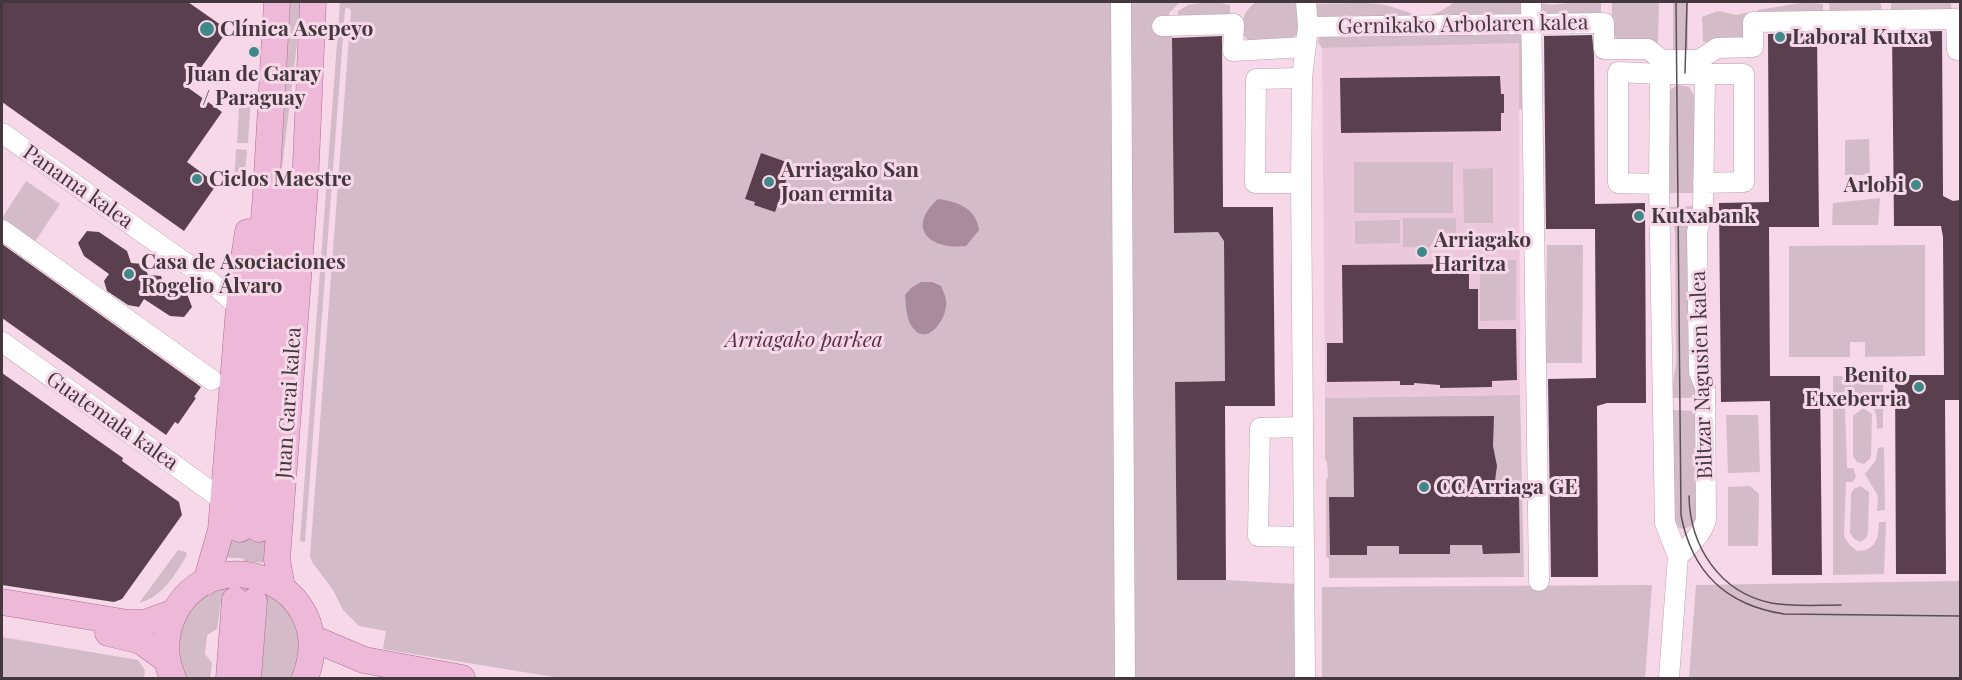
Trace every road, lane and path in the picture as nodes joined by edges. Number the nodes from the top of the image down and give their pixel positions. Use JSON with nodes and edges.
{"nodes":[{"id":1,"x":276,"y":2,"type":"edge"},
{"id":2,"x":313,"y":2,"type":"edge"},
{"id":3,"x":1120,"y":2,"type":"edge"},
{"id":4,"x":1306,"y":2,"type":"edge"},
{"id":5,"x":1531,"y":2,"type":"edge"},
{"id":6,"x":1531,"y":25,"type":"junction"},
{"id":7,"x":1162,"y":26,"type":"dead end"},
{"id":8,"x":1308,"y":27,"type":"junction"},
{"id":9,"x":1305,"y":47,"type":"junction"},
{"id":10,"x":1960,"y":50,"type":"edge"},
{"id":11,"x":272,"y":69,"type":"junction"},
{"id":12,"x":1660,"y":74,"type":"junction"},
{"id":13,"x":1705,"y":74,"type":"junction"},
{"id":14,"x":1302,"y":78,"type":"junction"},
{"id":15,"x":2,"y":133,"type":"edge"},
{"id":16,"x":1301,"y":183,"type":"junction"},
{"id":17,"x":1703,"y":183,"type":"junction"},
{"id":18,"x":1659,"y":184,"type":"junction"},
{"id":19,"x":2,"y":230,"type":"edge"},
{"id":20,"x":239,"y":307,"type":"junction"},
{"id":21,"x":2,"y":342,"type":"edge"},
{"id":22,"x":212,"y":380,"type":"dead end"},
{"id":23,"x":1303,"y":427,"type":"junction"},
{"id":24,"x":224,"y":500,"type":"junction"},
{"id":25,"x":1304,"y":537,"type":"junction"},
{"id":26,"x":1678,"y":556,"type":"junction"},
{"id":27,"x":1539,"y":581,"type":"dead end"},
{"id":28,"x":206,"y":582,"type":"junction"},
{"id":29,"x":282,"y":588,"type":"junction"},
{"id":30,"x":2,"y":602,"type":"edge"},
{"id":31,"x":175,"y":612,"type":"junction"},
{"id":32,"x":239,"y":614,"type":"junction"},
{"id":33,"x":2,"y":615,"type":"edge"},
{"id":34,"x":312,"y":638,"type":"junction"},
{"id":35,"x":170,"y":669,"type":"edge"},
{"id":36,"x":219,"y":678,"type":"edge"},
{"id":37,"x":229,"y":678,"type":"edge"},
{"id":38,"x":248,"y":678,"type":"edge"},
{"id":39,"x":305,"y":678,"type":"edge"},
{"id":40,"x":462,"y":678,"type":"edge"},
{"id":41,"x":1125,"y":678,"type":"edge"},
{"id":42,"x":1305,"y":678,"type":"edge"},
{"id":43,"x":1669,"y":678,"type":"edge"}],
"edges":[{"from":1,"to":11,"type":"main road","name":"Juan Garai kalea"},
{"from":2,"to":11,"type":"main road","name":"Juan Garai kalea"},
{"from":2,"to":29,"type":"main road","name":"Juan Garai kalea"},
{"from":3,"to":41,"type":"street"},
{"from":4,"to":8,"type":"street"},
{"from":5,"to":6,"type":"street"},
{"from":6,"to":8,"type":"street","name":"Gernikako Arbolaren kalea"},
{"from":6,"to":10,"type":"street","name":"Gernikako Arbolaren kalea"},
{"from":6,"to":27,"type":"street"},
{"from":7,"to":9,"type":"street"},
{"from":8,"to":9,"type":"street"},
{"from":9,"to":14,"type":"street"},
{"from":11,"to":20,"type":"main road","name":"Juan Garai kalea"},
{"from":12,"to":13,"type":"street"},
{"from":12,"to":18,"type":"street","name":"Biltzar Nagusien kalea"},
{"from":12,"to":18,"type":"street"},
{"from":13,"to":17,"type":"street","name":"Biltzar Nagusien kalea"},
{"from":13,"to":17,"type":"street"},
{"from":14,"to":16,"type":"street"},
{"from":14,"to":16,"type":"street"},
{"from":15,"to":20,"type":"street","name":"Panama kalea"},
{"from":16,"to":23,"type":"street"},
{"from":17,"to":26,"type":"street","name":"Biltzar Nagusien kalea"},
{"from":18,"to":26,"type":"street","name":"Biltzar Nagusien kalea"},
{"from":19,"to":22,"type":"street"},
{"from":20,"to":24,"type":"main road","name":"Juan Garai kalea"},
{"from":21,"to":24,"type":"street","name":"Guatemala kalea"},
{"from":23,"to":25,"type":"street"},
{"from":23,"to":25,"type":"street"},
{"from":24,"to":28,"type":"main road","name":"Juan Garai kalea"},
{"from":25,"to":42,"type":"street"},
{"from":26,"to":43,"type":"street","name":"Biltzar Nagusien kalea"},
{"from":28,"to":29,"type":"main road"},
{"from":28,"to":31,"type":"main road"},
{"from":29,"to":34,"type":"main road"},
{"from":30,"to":31,"type":"main road"},
{"from":31,"to":35,"type":"main road"},
{"from":32,"to":36,"type":"main road"},
{"from":32,"to":37,"type":"main road"},
{"from":32,"to":38,"type":"main road"},
{"from":33,"to":35,"type":"main road"},
{"from":34,"to":39,"type":"main road"},
{"from":34,"to":40,"type":"main road"}]}
